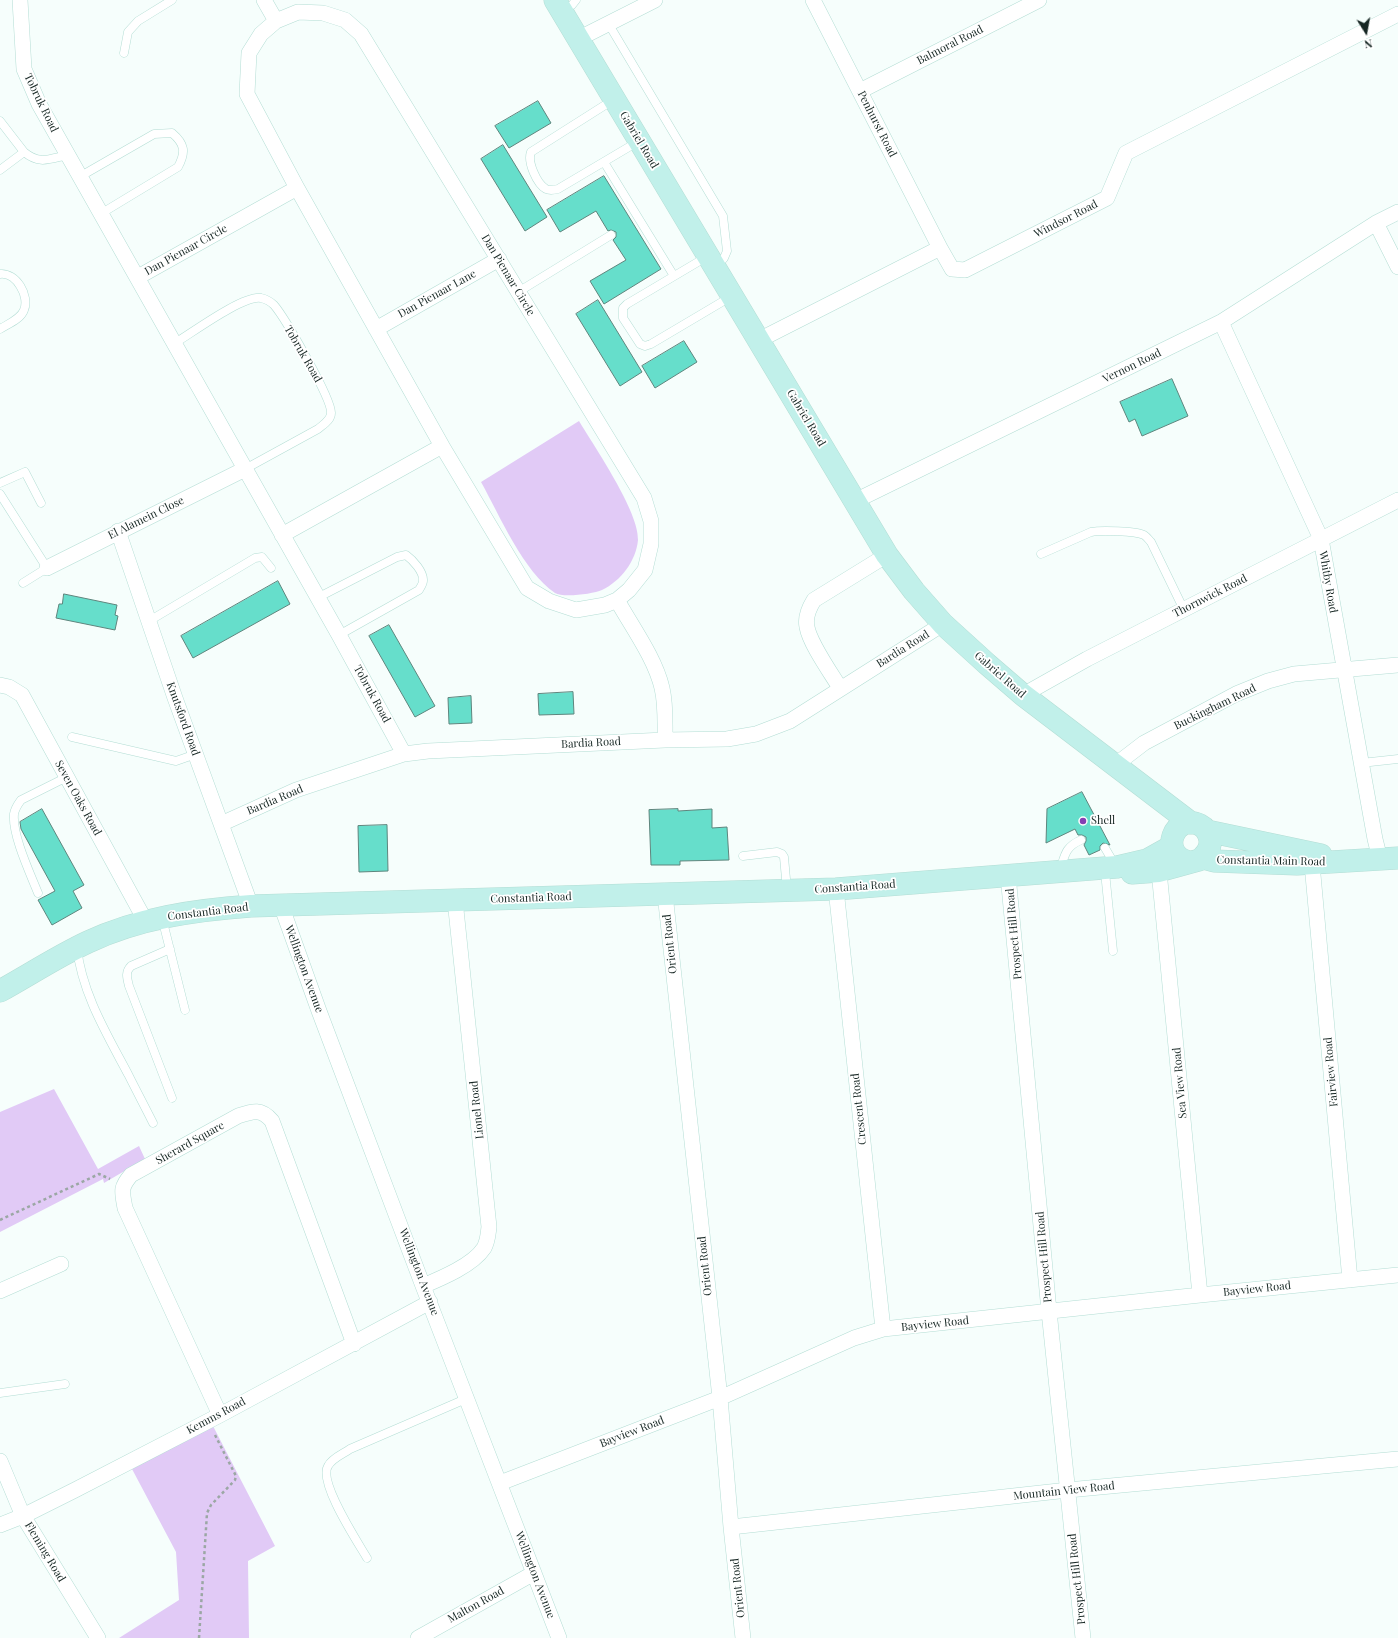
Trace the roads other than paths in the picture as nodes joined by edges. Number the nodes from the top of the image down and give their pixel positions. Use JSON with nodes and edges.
{"nodes":[{"id":1,"x":20,"y":0,"type":"edge"},
{"id":2,"x":172,"y":0,"type":"edge"},
{"id":3,"x":264,"y":0,"type":"edge"},
{"id":4,"x":654,"y":0,"type":"edge"},
{"id":5,"x":814,"y":0,"type":"edge"},
{"id":6,"x":1039,"y":0,"type":"edge"},
{"id":7,"x":564,"y":4,"type":"edge"},
{"id":8,"x":1398,"y":14,"type":"edge"},
{"id":9,"x":276,"y":21,"type":"junction"},
{"id":10,"x":608,"y":23,"type":"junction"},
{"id":11,"x":578,"y":39,"type":"junction"},
{"id":12,"x":124,"y":53,"type":"dead end"},
{"id":13,"x":860,"y":91,"type":"junction"},
{"id":14,"x":615,"y":99,"type":"junction"},
{"id":15,"x":0,"y":121,"type":"edge"},
{"id":16,"x":640,"y":141,"type":"junction"},
{"id":17,"x":24,"y":152,"type":"junction"},
{"id":18,"x":68,"y":155,"type":"junction"},
{"id":19,"x":604,"y":162,"type":"junction"},
{"id":20,"x":0,"y":170,"type":"edge"},
{"id":21,"x":81,"y":176,"type":"junction"},
{"id":22,"x":297,"y":188,"type":"junction"},
{"id":23,"x":1398,"y":212,"type":"edge"},
{"id":24,"x":102,"y":213,"type":"junction"},
{"id":25,"x":1376,"y":223,"type":"junction"},
{"id":26,"x":611,"y":236,"type":"dead end"},
{"id":27,"x":940,"y":248,"type":"junction"},
{"id":28,"x":499,"y":259,"type":"junction"},
{"id":29,"x":712,"y":262,"type":"junction"},
{"id":30,"x":1398,"y":267,"type":"edge"},
{"id":31,"x":0,"y":274,"type":"edge"},
{"id":32,"x":138,"y":276,"type":"junction"},
{"id":33,"x":674,"y":276,"type":"junction"},
{"id":34,"x":518,"y":292,"type":"junction"},
{"id":35,"x":732,"y":296,"type":"junction"},
{"id":36,"x":1221,"y":322,"type":"junction"},
{"id":37,"x":0,"y":329,"type":"edge"},
{"id":38,"x":376,"y":329,"type":"junction"},
{"id":39,"x":759,"y":340,"type":"junction"},
{"id":40,"x":175,"y":343,"type":"junction"},
{"id":41,"x":442,"y":446,"type":"junction"},
{"id":42,"x":245,"y":469,"type":"junction"},
{"id":43,"x":0,"y":483,"type":"edge"},
{"id":44,"x":0,"y":494,"type":"edge"},
{"id":45,"x":1398,"y":500,"type":"edge"},
{"id":46,"x":855,"y":501,"type":"junction"},
{"id":47,"x":40,"y":503,"type":"dead end"},
{"id":48,"x":118,"y":531,"type":"junction"},
{"id":49,"x":282,"y":535,"type":"junction"},
{"id":50,"x":1321,"y":539,"type":"junction"},
{"id":51,"x":1041,"y":554,"type":"dead end"},
{"id":52,"x":887,"y":555,"type":"junction"},
{"id":53,"x":47,"y":568,"type":"junction"},
{"id":54,"x":271,"y":568,"type":"dead end"},
{"id":55,"x":23,"y":583,"type":"dead end"},
{"id":56,"x":318,"y":598,"type":"junction"},
{"id":57,"x":617,"y":600,"type":"junction"},
{"id":58,"x":1184,"y":610,"type":"junction"},
{"id":59,"x":149,"y":621,"type":"junction"},
{"id":60,"x":943,"y":624,"type":"junction"},
{"id":61,"x":339,"y":635,"type":"junction"},
{"id":62,"x":1398,"y":665,"type":"edge"},
{"id":63,"x":1344,"y":670,"type":"junction"},
{"id":64,"x":0,"y":685,"type":"edge"},
{"id":65,"x":840,"y":688,"type":"junction"},
{"id":66,"x":1023,"y":695,"type":"junction"},
{"id":67,"x":72,"y":737,"type":"dead end"},
{"id":68,"x":665,"y":740,"type":"junction"},
{"id":69,"x":196,"y":754,"type":"junction"},
{"id":70,"x":404,"y":754,"type":"junction"},
{"id":71,"x":1398,"y":759,"type":"edge"},
{"id":72,"x":1361,"y":763,"type":"junction"},
{"id":73,"x":1121,"y":771,"type":"junction"},
{"id":74,"x":67,"y":776,"type":"junction"},
{"id":75,"x":221,"y":824,"type":"junction"},
{"id":76,"x":1199,"y":827,"type":"junction"},
{"id":77,"x":1081,"y":840,"type":"dead end"},
{"id":78,"x":1172,"y":841,"type":"junction"},
{"id":79,"x":1105,"y":848,"type":"dead end"},
{"id":80,"x":743,"y":856,"type":"dead end"},
{"id":81,"x":1389,"y":859,"type":"edge"},
{"id":82,"x":1196,"y":860,"type":"junction"},
{"id":83,"x":1341,"y":862,"type":"junction"},
{"id":84,"x":1312,"y":864,"type":"junction"},
{"id":85,"x":1111,"y":870,"type":"junction"},
{"id":86,"x":1159,"y":871,"type":"junction"},
{"id":87,"x":1069,"y":872,"type":"junction"},
{"id":88,"x":1008,"y":875,"type":"junction"},
{"id":89,"x":836,"y":889,"type":"junction"},
{"id":90,"x":787,"y":891,"type":"junction"},
{"id":91,"x":38,"y":893,"type":"dead end"},
{"id":92,"x":665,"y":894,"type":"junction"},
{"id":93,"x":455,"y":900,"type":"junction"},
{"id":94,"x":281,"y":905,"type":"junction"},
{"id":95,"x":251,"y":906,"type":"junction"},
{"id":96,"x":154,"y":920,"type":"junction"},
{"id":97,"x":77,"y":948,"type":"junction"},
{"id":98,"x":170,"y":949,"type":"junction"},
{"id":99,"x":1113,"y":951,"type":"dead end"},
{"id":100,"x":0,"y":991,"type":"edge"},
{"id":101,"x":185,"y":1010,"type":"dead end"},
{"id":102,"x":172,"y":1098,"type":"dead end"},
{"id":103,"x":153,"y":1123,"type":"dead end"},
{"id":104,"x":61,"y":1264,"type":"dead end"},
{"id":105,"x":1398,"y":1275,"type":"edge"},
{"id":106,"x":1350,"y":1280,"type":"junction"},
{"id":107,"x":423,"y":1286,"type":"junction"},
{"id":108,"x":0,"y":1291,"type":"edge"},
{"id":109,"x":1200,"y":1295,"type":"junction"},
{"id":110,"x":430,"y":1302,"type":"junction"},
{"id":111,"x":1049,"y":1311,"type":"junction"},
{"id":112,"x":883,"y":1329,"type":"junction"},
{"id":113,"x":354,"y":1344,"type":"junction"},
{"id":114,"x":65,"y":1384,"type":"dead end"},
{"id":115,"x":0,"y":1393,"type":"edge"},
{"id":116,"x":468,"y":1398,"type":"junction"},
{"id":117,"x":720,"y":1398,"type":"junction"},
{"id":118,"x":220,"y":1415,"type":"junction"},
{"id":119,"x":1398,"y":1459,"type":"edge"},
{"id":120,"x":0,"y":1461,"type":"edge"},
{"id":121,"x":500,"y":1483,"type":"junction"},
{"id":122,"x":1068,"y":1490,"type":"junction"},
{"id":123,"x":23,"y":1516,"type":"junction"},
{"id":124,"x":0,"y":1525,"type":"edge"},
{"id":125,"x":731,"y":1527,"type":"junction"},
{"id":126,"x":367,"y":1558,"type":"dead end"},
{"id":127,"x":534,"y":1573,"type":"junction"},
{"id":128,"x":98,"y":1638,"type":"edge"},
{"id":129,"x":418,"y":1638,"type":"edge"},
{"id":130,"x":559,"y":1638,"type":"edge"},
{"id":131,"x":743,"y":1638,"type":"edge"},
{"id":132,"x":1083,"y":1638,"type":"edge"}],
"edges":[{"from":1,"to":18,"type":"street","name":"Tobruk Road"},
{"from":2,"to":12,"type":"lane"},
{"from":3,"to":9,"type":"street"},
{"from":4,"to":10,"type":"street"},
{"from":5,"to":13,"type":"street","name":"Penhurst Road"},
{"from":6,"to":13,"type":"street","name":"Balmoral Road"},
{"from":7,"to":11,"type":"main road","name":"Gabriel Road"},
{"from":8,"to":27,"type":"street","name":"Windsor Road"},
{"from":9,"to":22,"type":"street","name":"Dan Pienaar Circle"},
{"from":9,"to":28,"type":"street","name":"Dan Pienaar Circle"},
{"from":10,"to":11,"type":"street"},
{"from":10,"to":29,"type":"lane"},
{"from":11,"to":14,"type":"main road","name":"Gabriel Road"},
{"from":13,"to":27,"type":"street","name":"Penhurst Road"},
{"from":14,"to":16,"type":"main road","name":"Gabriel Road"},
{"from":14,"to":19,"type":"lane"},
{"from":15,"to":17,"type":"lane"},
{"from":16,"to":19,"type":"lane"},
{"from":16,"to":29,"type":"main road","name":"Gabriel Road"},
{"from":17,"to":18,"type":"lane"},
{"from":17,"to":20,"type":"lane"},
{"from":18,"to":21,"type":"street","name":"Tobruk Road"},
{"from":19,"to":33,"type":"lane"},
{"from":21,"to":24,"type":"street","name":"Tobruk Road"},
{"from":21,"to":24,"type":"lane"},
{"from":22,"to":32,"type":"street","name":"Dan Pienaar Circle"},
{"from":22,"to":38,"type":"street","name":"Dan Pienaar Circle"},
{"from":23,"to":25,"type":"street","name":"Vernon Road"},
{"from":24,"to":32,"type":"street","name":"Tobruk Road"},
{"from":25,"to":30,"type":"street"},
{"from":25,"to":36,"type":"street","name":"Vernon Road"},
{"from":26,"to":34,"type":"lane"},
{"from":27,"to":39,"type":"street"},
{"from":28,"to":34,"type":"street","name":"Dan Pienaar Circle"},
{"from":28,"to":38,"type":"street","name":"Dan Pienaar Lane"},
{"from":29,"to":33,"type":"lane"},
{"from":29,"to":35,"type":"main road","name":"Gabriel Road"},
{"from":31,"to":37,"type":"lane"},
{"from":32,"to":40,"type":"street","name":"Tobruk Road"},
{"from":33,"to":35,"type":"lane"},
{"from":34,"to":57,"type":"street","name":"Dan Pienaar Circle"},
{"from":35,"to":39,"type":"main road","name":"Gabriel Road"},
{"from":36,"to":46,"type":"street","name":"Vernon Road"},
{"from":36,"to":50,"type":"street","name":"Whitby Road"},
{"from":38,"to":41,"type":"street","name":"Dan Pienaar Circle"},
{"from":39,"to":46,"type":"main road","name":"Gabriel Road"},
{"from":40,"to":42,"type":"street","name":"Tobruk Road"},
{"from":40,"to":42,"type":"lane","name":"Tobruk Road"},
{"from":41,"to":49,"type":"street"},
{"from":41,"to":57,"type":"street","name":"Dan Pienaar Circle"},
{"from":42,"to":48,"type":"street","name":"El Alamein Close"},
{"from":42,"to":49,"type":"street","name":"Tobruk Road"},
{"from":43,"to":47,"type":"lane"},
{"from":44,"to":53,"type":"lane"},
{"from":45,"to":50,"type":"street","name":"Thornwick Road"},
{"from":46,"to":52,"type":"main road","name":"Gabriel Road"},
{"from":48,"to":53,"type":"street","name":"El Alamein Close"},
{"from":48,"to":59,"type":"street","name":"Knutsford Road"},
{"from":49,"to":56,"type":"street","name":"Tobruk Road"},
{"from":50,"to":58,"type":"street","name":"Thornwick Road"},
{"from":50,"to":63,"type":"street","name":"Whitby Road"},
{"from":51,"to":58,"type":"lane"},
{"from":52,"to":60,"type":"main road","name":"Gabriel Road"},
{"from":52,"to":65,"type":"street"},
{"from":53,"to":55,"type":"lane"},
{"from":54,"to":59,"type":"lane"},
{"from":56,"to":61,"type":"street","name":"Tobruk Road"},
{"from":56,"to":61,"type":"lane"},
{"from":57,"to":68,"type":"street"},
{"from":58,"to":66,"type":"street","name":"Thornwick Road"},
{"from":59,"to":69,"type":"street","name":"Knutsford Road"},
{"from":60,"to":65,"type":"street","name":"Bardia Road"},
{"from":60,"to":66,"type":"main road","name":"Gabriel Road"},
{"from":61,"to":70,"type":"street","name":"Tobruk Road"},
{"from":62,"to":63,"type":"street","name":"Buckingham Road"},
{"from":63,"to":72,"type":"street","name":"Whitby Road"},
{"from":63,"to":73,"type":"street","name":"Buckingham Road"},
{"from":64,"to":74,"type":"street","name":"Seven Oaks Road"},
{"from":65,"to":68,"type":"street","name":"Bardia Road"},
{"from":66,"to":73,"type":"main road","name":"Gabriel Road"},
{"from":67,"to":69,"type":"lane"},
{"from":68,"to":70,"type":"street","name":"Bardia Road"},
{"from":69,"to":75,"type":"street","name":"Knutsford Road"},
{"from":70,"to":75,"type":"street","name":"Bardia Road"},
{"from":71,"to":72,"type":"lane"},
{"from":72,"to":81,"type":"street","name":"Whitby Road"},
{"from":73,"to":76,"type":"main road","name":"Gabriel Road"},
{"from":73,"to":78,"type":"main road","name":"Gabriel Road"},
{"from":74,"to":91,"type":"lane"},
{"from":74,"to":96,"type":"street","name":"Seven Oaks Road"},
{"from":75,"to":95,"type":"street","name":"Knutsford Road"},
{"from":76,"to":78,"type":"main road"},
{"from":76,"to":82,"type":"main road"},
{"from":76,"to":83,"type":"main road","name":"Constantia Main Road"},
{"from":77,"to":87,"type":"lane"},
{"from":78,"to":82,"type":"main road"},
{"from":78,"to":85,"type":"main road","name":"Constantia Road"},
{"from":79,"to":85,"type":"lane"},
{"from":80,"to":90,"type":"lane"},
{"from":81,"to":83,"type":"main road","name":"Constantia Main Road"},
{"from":82,"to":84,"type":"main road","name":"Constantia Main Road"},
{"from":82,"to":86,"type":"main road","name":"Constantia Road"},
{"from":83,"to":84,"type":"main road","name":"Constantia Main Road"},
{"from":84,"to":106,"type":"street","name":"Fairview Road"},
{"from":85,"to":86,"type":"main road","name":"Constantia Road"},
{"from":85,"to":87,"type":"main road","name":"Constantia Road"},
{"from":85,"to":99,"type":"lane"},
{"from":86,"to":109,"type":"street","name":"Sea View Road"},
{"from":87,"to":88,"type":"main road","name":"Constantia Road"},
{"from":88,"to":89,"type":"main road","name":"Constantia Road"},
{"from":88,"to":111,"type":"street","name":"Prospect Hill Road"},
{"from":89,"to":90,"type":"main road","name":"Constantia Road"},
{"from":89,"to":112,"type":"street","name":"Crescent Road"},
{"from":90,"to":92,"type":"main road","name":"Constantia Road"},
{"from":92,"to":93,"type":"main road","name":"Constantia Road"},
{"from":92,"to":117,"type":"street","name":"Orient Road"},
{"from":93,"to":94,"type":"main road","name":"Constantia Road"},
{"from":93,"to":107,"type":"street","name":"Lionel Road"},
{"from":94,"to":95,"type":"main road","name":"Constantia Road"},
{"from":94,"to":107,"type":"street","name":"Wellington Avenue"},
{"from":95,"to":96,"type":"main road","name":"Constantia Road"},
{"from":96,"to":97,"type":"main road","name":"Constantia Road"},
{"from":96,"to":98,"type":"lane"},
{"from":97,"to":100,"type":"main road","name":"Constantia Road"},
{"from":97,"to":103,"type":"lane"},
{"from":98,"to":101,"type":"lane"},
{"from":98,"to":102,"type":"lane"},
{"from":104,"to":108,"type":"street"},
{"from":105,"to":106,"type":"street","name":"Bayview Road"},
{"from":106,"to":109,"type":"street","name":"Bayview Road"},
{"from":107,"to":110,"type":"street","name":"Wellington Avenue"},
{"from":109,"to":111,"type":"street","name":"Bayview Road"},
{"from":110,"to":113,"type":"street","name":"Kemms Road"},
{"from":110,"to":116,"type":"street","name":"Wellington Avenue"},
{"from":111,"to":112,"type":"street","name":"Bayview Road"},
{"from":111,"to":122,"type":"street","name":"Prospect Hill Road"},
{"from":112,"to":117,"type":"street","name":"Bayview Road"},
{"from":113,"to":118,"type":"street","name":"Kemms Road"},
{"from":113,"to":118,"type":"street","name":"Sherard Square"},
{"from":114,"to":115,"type":"lane"},
{"from":116,"to":121,"type":"street","name":"Wellington Avenue"},
{"from":116,"to":126,"type":"lane"},
{"from":117,"to":121,"type":"street","name":"Bayview Road"},
{"from":117,"to":125,"type":"street","name":"Orient Road"},
{"from":118,"to":123,"type":"street","name":"Kemms Road"},
{"from":119,"to":122,"type":"street","name":"Mountain View Road"},
{"from":120,"to":123,"type":"street","name":"Fleming Road"},
{"from":121,"to":127,"type":"street","name":"Wellington Avenue"},
{"from":122,"to":125,"type":"street","name":"Mountain View Road"},
{"from":122,"to":132,"type":"street","name":"Prospect Hill Road"},
{"from":123,"to":124,"type":"street","name":"Kemms Road"},
{"from":123,"to":128,"type":"street","name":"Fleming Road"},
{"from":125,"to":131,"type":"street","name":"Orient Road"},
{"from":127,"to":129,"type":"street","name":"Malton Road"},
{"from":127,"to":130,"type":"street","name":"Wellington Avenue"}]}
